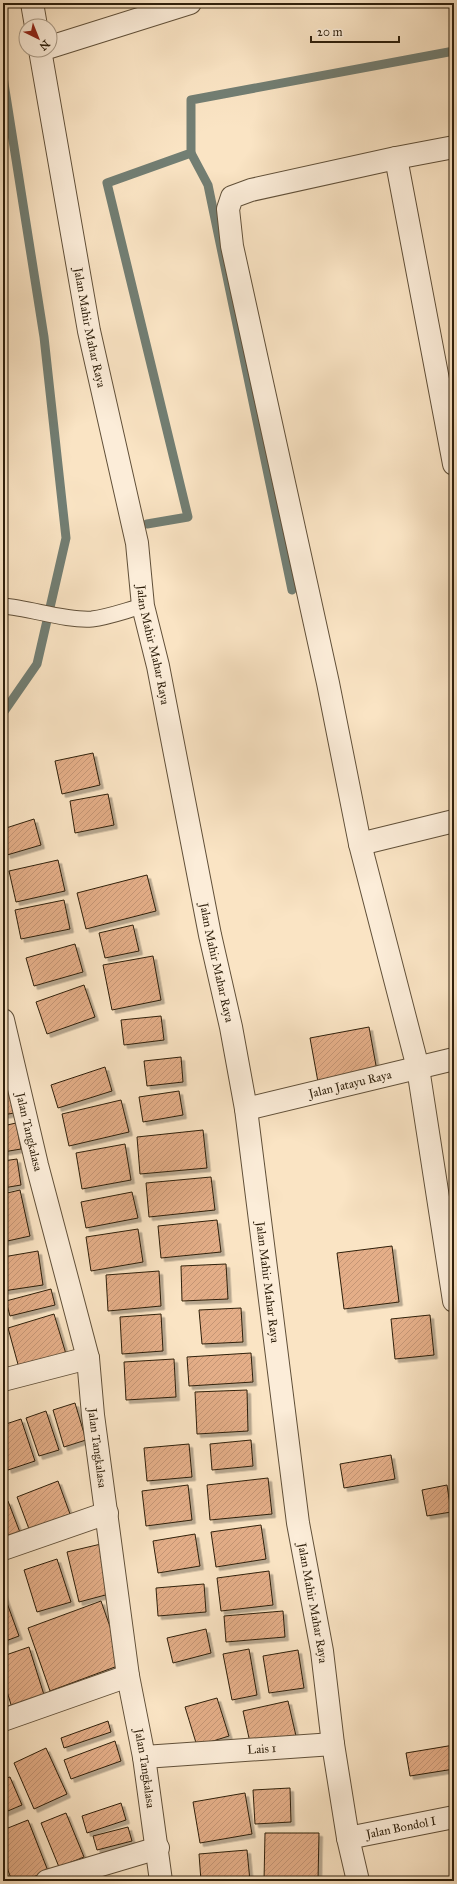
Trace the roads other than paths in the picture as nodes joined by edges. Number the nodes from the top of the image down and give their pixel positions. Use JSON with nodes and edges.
{"nodes":[{"id":1,"x":32,"y":3,"type":"edge"},
{"id":2,"x":190,"y":3,"type":"edge"},
{"id":3,"x":35,"y":18,"type":"edge"},
{"id":4,"x":58,"y":44,"type":"edge"},
{"id":5,"x":41,"y":58,"type":"edge"},
{"id":6,"x":454,"y":148,"type":"edge"},
{"id":7,"x":396,"y":158,"type":"junction"},
{"id":8,"x":454,"y":464,"type":"edge"},
{"id":9,"x":3,"y":606,"type":"edge"},
{"id":10,"x":143,"y":606,"type":"junction"},
{"id":11,"x":454,"y":821,"type":"edge"},
{"id":12,"x":360,"y":844,"type":"junction"},
{"id":13,"x":3,"y":1020,"type":"edge"},
{"id":14,"x":454,"y":1059,"type":"edge"},
{"id":15,"x":418,"y":1068,"type":"junction"},
{"id":16,"x":246,"y":1109,"type":"junction"},
{"id":17,"x":454,"y":1301,"type":"edge"},
{"id":18,"x":88,"y":1358,"type":"junction"},
{"id":19,"x":3,"y":1380,"type":"edge"},
{"id":20,"x":107,"y":1513,"type":"junction"},
{"id":21,"x":3,"y":1549,"type":"edge"},
{"id":22,"x":128,"y":1676,"type":"junction"},
{"id":23,"x":3,"y":1720,"type":"edge"},
{"id":24,"x":333,"y":1744,"type":"junction"},
{"id":25,"x":144,"y":1757,"type":"junction"},
{"id":26,"x":454,"y":1817,"type":"edge"},
{"id":27,"x":348,"y":1838,"type":"junction"},
{"id":28,"x":158,"y":1848,"type":"junction"},
{"id":29,"x":47,"y":1881,"type":"edge"},
{"id":30,"x":161,"y":1881,"type":"edge"},
{"id":31,"x":358,"y":1881,"type":"edge"}],
"edges":[{"from":1,"to":3,"type":"street"},
{"from":2,"to":4,"type":"street"},
{"from":5,"to":10,"type":"street","name":"Jalan Mahir Mahar Raya"},
{"from":6,"to":7,"type":"street"},
{"from":7,"to":8,"type":"street"},
{"from":7,"to":12,"type":"street"},
{"from":9,"to":10,"type":"lane"},
{"from":10,"to":16,"type":"street","name":"Jalan Mahir Mahar Raya"},
{"from":11,"to":12,"type":"street"},
{"from":12,"to":15,"type":"street"},
{"from":13,"to":18,"type":"street","name":"Jalan Tangkalasa"},
{"from":14,"to":15,"type":"street","name":"Jalan Jatayu Raya"},
{"from":15,"to":16,"type":"street","name":"Jalan Jatayu Raya"},
{"from":15,"to":17,"type":"street"},
{"from":16,"to":24,"type":"street","name":"Jalan Mahir Mahar Raya"},
{"from":18,"to":19,"type":"street"},
{"from":18,"to":20,"type":"street","name":"Jalan Tangkalasa"},
{"from":20,"to":21,"type":"street"},
{"from":20,"to":22,"type":"street","name":"Jalan Tangkalasa"},
{"from":22,"to":23,"type":"street"},
{"from":22,"to":25,"type":"street","name":"Jalan Tangkalasa"},
{"from":24,"to":25,"type":"street","name":"Lais 1"},
{"from":24,"to":27,"type":"street","name":"Jalan Mahir Mahar Raya"},
{"from":25,"to":28,"type":"street","name":"Jalan Tangkalasa"},
{"from":26,"to":27,"type":"street","name":"Jalan Bondol I"},
{"from":27,"to":31,"type":"street","name":"Jalan Mahir Mahar Raya"},
{"from":28,"to":29,"type":"street"},
{"from":28,"to":30,"type":"street","name":"Jalan Tangkalasa"}]}
